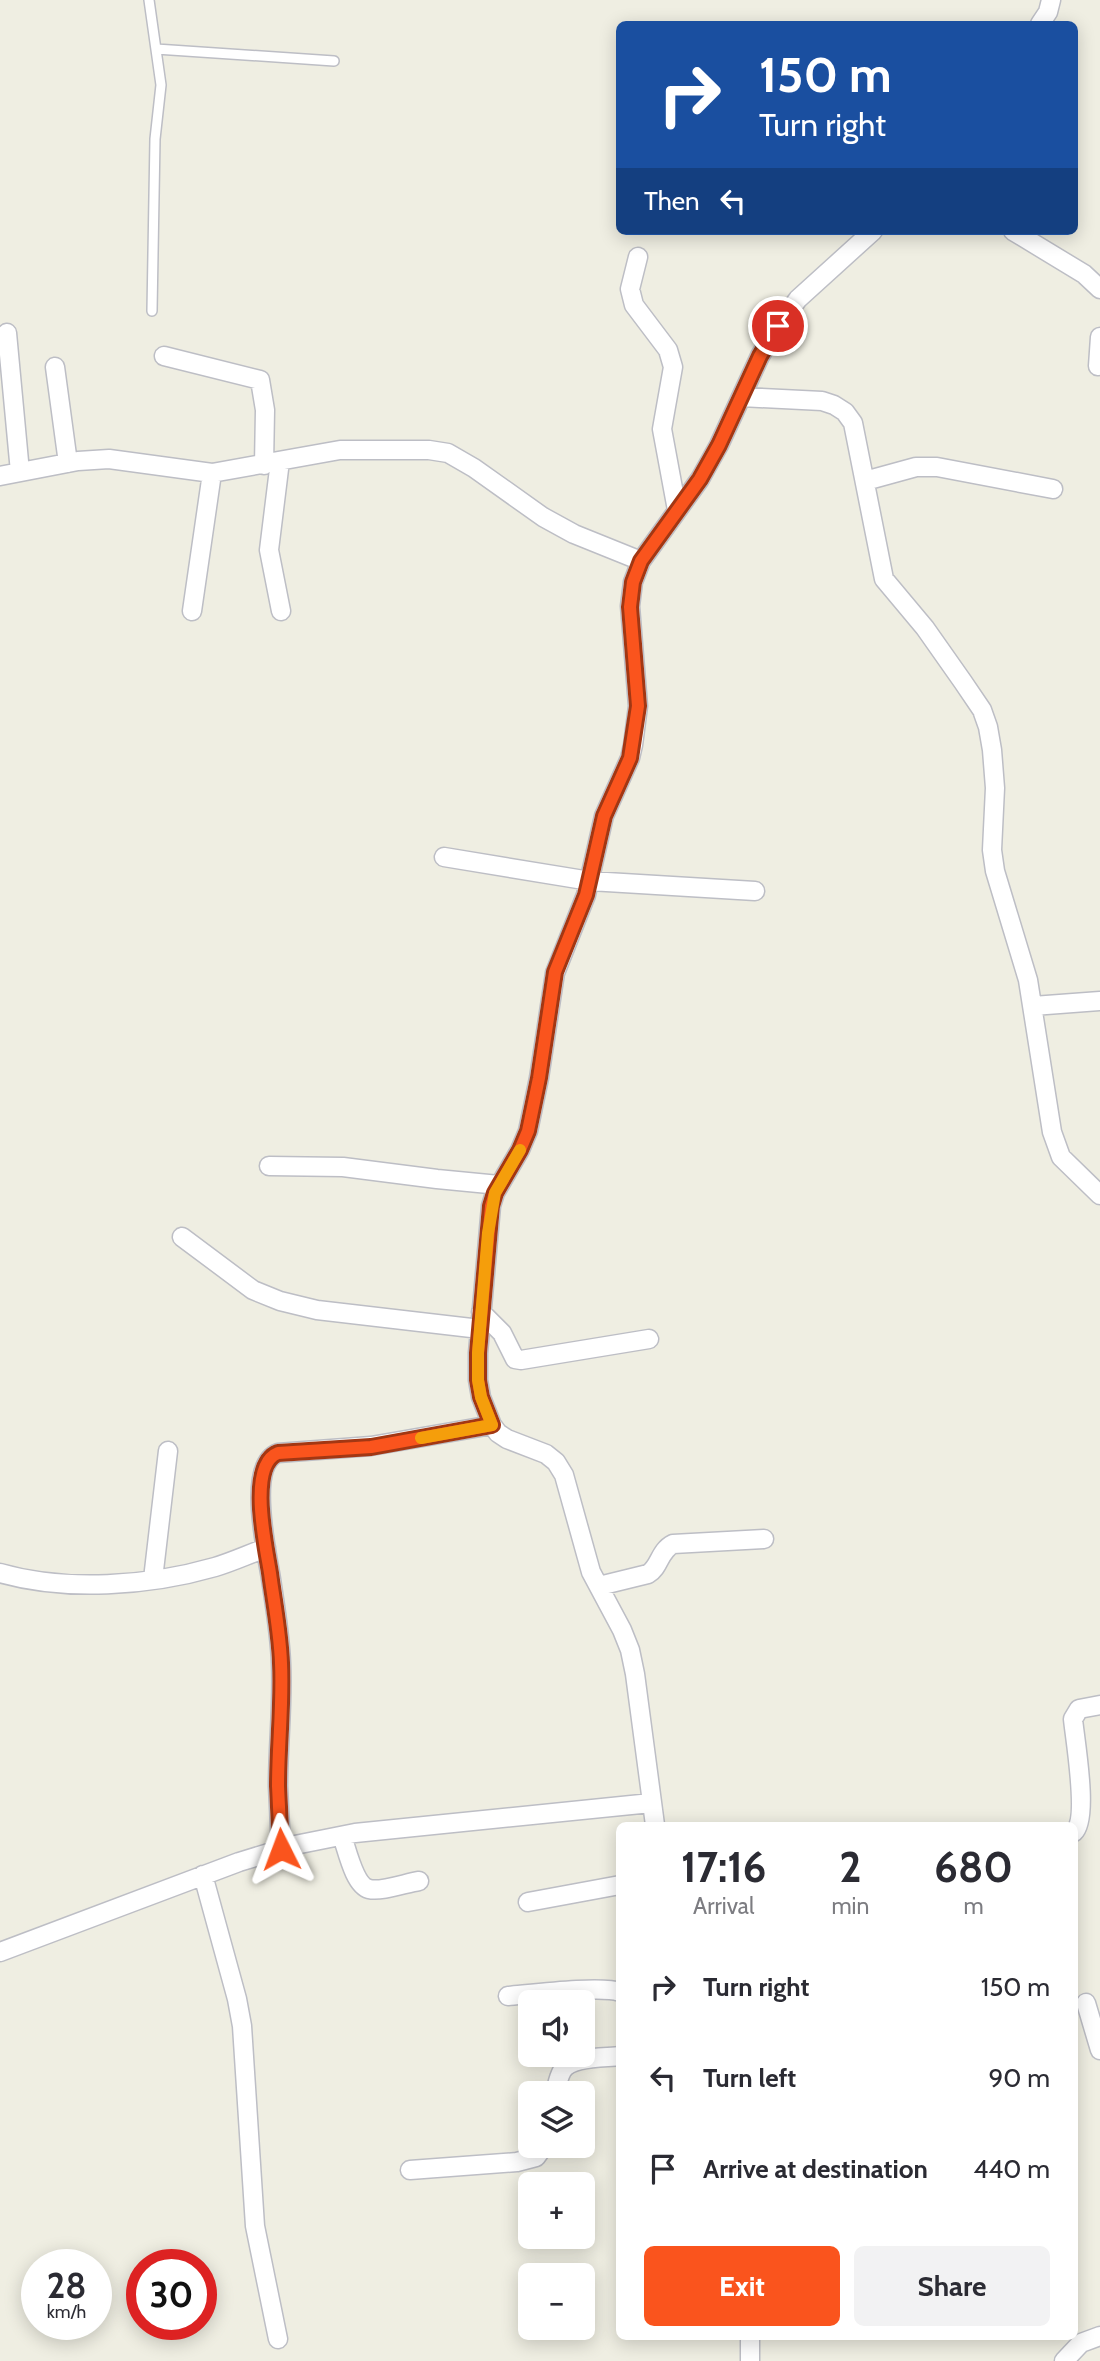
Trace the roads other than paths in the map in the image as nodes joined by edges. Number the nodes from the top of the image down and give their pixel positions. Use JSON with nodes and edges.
{"nodes":[{"id":1,"x":149,"y":0,"type":"edge"},
{"id":2,"x":1051,"y":0,"type":"edge"},
{"id":3,"x":1042,"y":21,"type":"edge"},
{"id":4,"x":156,"y":49,"type":"junction"},
{"id":5,"x":334,"y":61,"type":"dead end"},
{"id":6,"x":869,"y":235,"type":"edge"},
{"id":7,"x":1020,"y":235,"type":"edge"},
{"id":8,"x":638,"y":257,"type":"dead end"},
{"id":9,"x":1100,"y":289,"type":"edge"},
{"id":10,"x":152,"y":311,"type":"dead end"},
{"id":11,"x":7,"y":333,"type":"dead end"},
{"id":12,"x":1100,"y":337,"type":"edge"},
{"id":13,"x":164,"y":356,"type":"dead end"},
{"id":14,"x":1098,"y":366,"type":"dead end"},
{"id":15,"x":55,"y":367,"type":"dead end"},
{"id":16,"x":741,"y":397,"type":"junction"},
{"id":17,"x":68,"y":463,"type":"junction"},
{"id":18,"x":272,"y":463,"type":"junction"},
{"id":19,"x":19,"y":472,"type":"junction"},
{"id":20,"x":212,"y":473,"type":"junction"},
{"id":21,"x":0,"y":476,"type":"edge"},
{"id":22,"x":865,"y":481,"type":"junction"},
{"id":23,"x":1052,"y":489,"type":"dead end"},
{"id":24,"x":677,"y":510,"type":"junction"},
{"id":25,"x":641,"y":561,"type":"junction"},
{"id":26,"x":192,"y":611,"type":"dead end"},
{"id":27,"x":281,"y":611,"type":"dead end"},
{"id":28,"x":444,"y":857,"type":"dead end"},
{"id":29,"x":590,"y":881,"type":"junction"},
{"id":30,"x":755,"y":891,"type":"dead end"},
{"id":31,"x":1100,"y":1001,"type":"edge"},
{"id":32,"x":1033,"y":1006,"type":"junction"},
{"id":33,"x":269,"y":1166,"type":"dead end"},
{"id":34,"x":499,"y":1185,"type":"junction"},
{"id":35,"x":1100,"y":1195,"type":"edge"},
{"id":36,"x":182,"y":1237,"type":"dead end"},
{"id":37,"x":481,"y":1321,"type":"junction"},
{"id":38,"x":649,"y":1339,"type":"dead end"},
{"id":39,"x":492,"y":1425,"type":"junction"},
{"id":40,"x":168,"y":1451,"type":"dead end"},
{"id":41,"x":764,"y":1538,"type":"dead end"},
{"id":42,"x":266,"y":1548,"type":"junction"},
{"id":43,"x":0,"y":1573,"type":"edge"},
{"id":44,"x":153,"y":1579,"type":"junction"},
{"id":45,"x":599,"y":1586,"type":"junction"},
{"id":46,"x":1100,"y":1705,"type":"edge"},
{"id":47,"x":651,"y":1803,"type":"junction"},
{"id":48,"x":654,"y":1822,"type":"edge"},
{"id":49,"x":1078,"y":1829,"type":"edge"},
{"id":50,"x":342,"y":1836,"type":"junction"},
{"id":51,"x":281,"y":1849,"type":"junction"},
{"id":52,"x":204,"y":1875,"type":"junction"},
{"id":53,"x":419,"y":1881,"type":"dead end"},
{"id":54,"x":616,"y":1886,"type":"edge"},
{"id":55,"x":528,"y":1902,"type":"dead end"},
{"id":56,"x":0,"y":1951,"type":"edge"},
{"id":57,"x":616,"y":1991,"type":"edge"},
{"id":58,"x":508,"y":1996,"type":"dead end"},
{"id":59,"x":1086,"y":2003,"type":"dead end"},
{"id":60,"x":1100,"y":2050,"type":"edge"},
{"id":61,"x":616,"y":2057,"type":"edge"},
{"id":62,"x":559,"y":2081,"type":"edge"},
{"id":63,"x":532,"y":2158,"type":"edge"},
{"id":64,"x":410,"y":2170,"type":"dead end"},
{"id":65,"x":1100,"y":2336,"type":"edge"},
{"id":66,"x":278,"y":2339,"type":"dead end"},
{"id":67,"x":750,"y":2340,"type":"edge"},
{"id":68,"x":750,"y":2361,"type":"edge"},
{"id":69,"x":1064,"y":2361,"type":"edge"}],
"edges":[{"from":1,"to":4,"type":"lane"},
{"from":2,"to":3,"type":"street"},
{"from":4,"to":5,"type":"lane"},
{"from":4,"to":10,"type":"lane"},
{"from":6,"to":16,"type":"street"},
{"from":7,"to":9,"type":"street"},
{"from":8,"to":24,"type":"street"},
{"from":11,"to":19,"type":"street"},
{"from":12,"to":14,"type":"street"},
{"from":13,"to":18,"type":"street"},
{"from":15,"to":17,"type":"street"},
{"from":16,"to":22,"type":"street"},
{"from":16,"to":24,"type":"street"},
{"from":17,"to":19,"type":"street"},
{"from":17,"to":20,"type":"street"},
{"from":18,"to":20,"type":"street"},
{"from":18,"to":25,"type":"street"},
{"from":18,"to":27,"type":"street"},
{"from":19,"to":21,"type":"street"},
{"from":20,"to":26,"type":"street"},
{"from":22,"to":23,"type":"street"},
{"from":22,"to":32,"type":"street"},
{"from":24,"to":25,"type":"street"},
{"from":25,"to":29,"type":"street"},
{"from":28,"to":29,"type":"street"},
{"from":29,"to":30,"type":"street"},
{"from":29,"to":34,"type":"street"},
{"from":31,"to":32,"type":"street"},
{"from":32,"to":35,"type":"street"},
{"from":33,"to":34,"type":"street"},
{"from":34,"to":37,"type":"street"},
{"from":36,"to":37,"type":"street"},
{"from":37,"to":38,"type":"street"},
{"from":37,"to":39,"type":"street"},
{"from":39,"to":42,"type":"street"},
{"from":39,"to":45,"type":"street"},
{"from":40,"to":44,"type":"street"},
{"from":41,"to":45,"type":"street"},
{"from":42,"to":44,"type":"street"},
{"from":42,"to":51,"type":"street"},
{"from":43,"to":44,"type":"street"},
{"from":45,"to":47,"type":"street"},
{"from":46,"to":49,"type":"street"},
{"from":47,"to":48,"type":"street"},
{"from":47,"to":50,"type":"street"},
{"from":50,"to":51,"type":"street"},
{"from":50,"to":53,"type":"street"},
{"from":51,"to":52,"type":"street"},
{"from":52,"to":56,"type":"street"},
{"from":52,"to":66,"type":"street"},
{"from":54,"to":55,"type":"street"},
{"from":57,"to":58,"type":"street"},
{"from":59,"to":60,"type":"street"},
{"from":61,"to":62,"type":"street"},
{"from":63,"to":64,"type":"street"},
{"from":65,"to":69,"type":"street"},
{"from":67,"to":68,"type":"street"}]}
